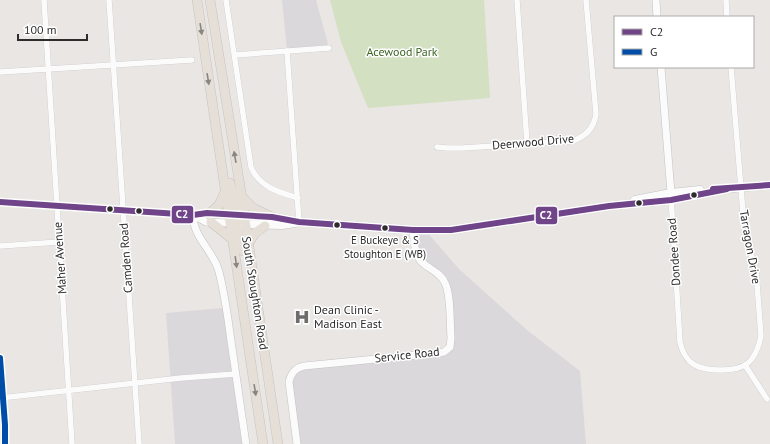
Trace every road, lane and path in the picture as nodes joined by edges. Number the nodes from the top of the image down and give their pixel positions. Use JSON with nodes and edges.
{"nodes":[{"id":1,"x":44,"y":0,"type":"edge"},
{"id":2,"x":109,"y":0,"type":"edge"},
{"id":3,"x":197,"y":0,"type":"edge"},
{"id":4,"x":210,"y":0,"type":"edge"},
{"id":5,"x":226,"y":0,"type":"edge"},
{"id":6,"x":517,"y":0,"type":"edge"},
{"id":7,"x":586,"y":0,"type":"edge"},
{"id":8,"x":656,"y":0,"type":"edge"},
{"id":9,"x":726,"y":0,"type":"edge"},
{"id":10,"x":658,"y":16,"type":"edge"},
{"id":11,"x":727,"y":16,"type":"edge"},
{"id":12,"x":330,"y":48,"type":"dead end"},
{"id":13,"x":287,"y":51,"type":"junction"},
{"id":14,"x":235,"y":55,"type":"junction"},
{"id":15,"x":192,"y":60,"type":"dead end"},
{"id":16,"x":113,"y":65,"type":"junction"},
{"id":17,"x":661,"y":68,"type":"edge"},
{"id":18,"x":731,"y":68,"type":"edge"},
{"id":19,"x":47,"y":70,"type":"junction"},
{"id":20,"x":0,"y":72,"type":"edge"},
{"id":21,"x":212,"y":100,"type":"junction"},
{"id":22,"x":527,"y":143,"type":"junction"},
{"id":23,"x":437,"y":147,"type":"dead end"},
{"id":24,"x":770,"y":185,"type":"edge"},
{"id":25,"x":740,"y":188,"type":"junction"},
{"id":26,"x":225,"y":192,"type":"junction"},
{"id":27,"x":241,"y":196,"type":"junction"},
{"id":28,"x":671,"y":196,"type":"junction"},
{"id":29,"x":298,"y":198,"type":"junction"},
{"id":30,"x":0,"y":202,"type":"edge"},
{"id":31,"x":56,"y":207,"type":"junction"},
{"id":32,"x":123,"y":210,"type":"junction"},
{"id":33,"x":193,"y":215,"type":"junction"},
{"id":34,"x":272,"y":217,"type":"junction"},
{"id":35,"x":211,"y":218,"type":"junction"},
{"id":36,"x":237,"y":219,"type":"junction"},
{"id":37,"x":299,"y":222,"type":"junction"},
{"id":38,"x":265,"y":226,"type":"junction"},
{"id":39,"x":413,"y":230,"type":"junction"},
{"id":40,"x":232,"y":239,"type":"junction"},
{"id":41,"x":59,"y":242,"type":"junction"},
{"id":42,"x":248,"y":244,"type":"junction"},
{"id":43,"x":0,"y":246,"type":"edge"},
{"id":44,"x":265,"y":354,"type":"junction"},
{"id":45,"x":0,"y":358,"type":"edge"},
{"id":46,"x":745,"y":365,"type":"junction"},
{"id":47,"x":236,"y":374,"type":"junction"},
{"id":48,"x":134,"y":384,"type":"junction"},
{"id":49,"x":69,"y":391,"type":"junction"},
{"id":50,"x":1,"y":398,"type":"edge"},
{"id":51,"x":767,"y":399,"type":"dead end"},
{"id":52,"x":5,"y":444,"type":"edge"},
{"id":53,"x":72,"y":444,"type":"edge"},
{"id":54,"x":139,"y":444,"type":"edge"},
{"id":55,"x":246,"y":444,"type":"edge"},
{"id":56,"x":263,"y":444,"type":"edge"},
{"id":57,"x":278,"y":444,"type":"edge"},
{"id":58,"x":297,"y":444,"type":"edge"}],
"edges":[{"from":1,"to":19,"type":"street","name":"Maher Avenue"},
{"from":2,"to":16,"type":"street","name":"Camden Road"},
{"from":3,"to":21,"type":"main road","name":"South Stoughton Road","one_way":true},
{"from":27,"to":4,"type":"main road","name":"South Stoughton Road","one_way":true},
{"from":5,"to":14,"type":"street"},
{"from":6,"to":22,"type":"street"},
{"from":7,"to":22,"type":"street","name":"Deerwood Drive"},
{"from":8,"to":10,"type":"street"},
{"from":9,"to":11,"type":"street"},
{"from":12,"to":13,"type":"street"},
{"from":13,"to":14,"type":"street"},
{"from":13,"to":29,"type":"street"},
{"from":14,"to":29,"type":"street"},
{"from":15,"to":16,"type":"street"},
{"from":16,"to":19,"type":"street"},
{"from":16,"to":32,"type":"street","name":"Camden Road"},
{"from":17,"to":28,"type":"street","name":"Dondee Road"},
{"from":18,"to":25,"type":"street","name":"Tarragon Drive"},
{"from":19,"to":20,"type":"street"},
{"from":19,"to":31,"type":"street","name":"Maher Avenue"},
{"from":21,"to":26,"type":"main road","name":"South Stoughton Road"},
{"from":21,"to":36,"type":"main road"},
{"from":22,"to":23,"type":"street","name":"Deerwood Drive"},
{"from":24,"to":25,"type":"main road"},
{"from":25,"to":28,"type":"main road"},
{"from":25,"to":46,"type":"street","name":"Tarragon Drive"},
{"from":26,"to":35,"type":"main road"},
{"from":26,"to":36,"type":"main road","name":"South Stoughton Road"},
{"from":27,"to":34,"type":"main road"},
{"from":27,"to":36,"type":"main road","name":"South Stoughton Road"},
{"from":28,"to":39,"type":"main road"},
{"from":28,"to":46,"type":"street","name":"Dondee Road"},
{"from":29,"to":37,"type":"street"},
{"from":30,"to":31,"type":"street"},
{"from":31,"to":32,"type":"street"},
{"from":31,"to":41,"type":"street","name":"Maher Avenue"},
{"from":32,"to":33,"type":"street"},
{"from":32,"to":48,"type":"street","name":"Camden Road"},
{"from":33,"to":35,"type":"street"},
{"from":33,"to":47,"type":"street"},
{"from":34,"to":36,"type":"main road"},
{"from":34,"to":37,"type":"main road"},
{"from":35,"to":36,"type":"street"},
{"from":35,"to":40,"type":"main road"},
{"from":36,"to":38,"type":"main road"},
{"from":36,"to":40,"type":"main road","name":"South Stoughton Road"},
{"from":36,"to":42,"type":"main road","name":"South Stoughton Road"},
{"from":36,"to":44,"type":"main road"},
{"from":37,"to":38,"type":"main road"},
{"from":37,"to":39,"type":"main road"},
{"from":38,"to":42,"type":"main road"},
{"from":39,"to":58,"type":"street","name":"Service Road"},
{"from":40,"to":56,"type":"main road","name":"South Stoughton Road","one_way":true},
{"from":41,"to":43,"type":"street"},
{"from":41,"to":49,"type":"street","name":"Maher Avenue"},
{"from":42,"to":44,"type":"main road","name":"South Stoughton Road"},
{"from":44,"to":57,"type":"main road","name":"South Stoughton Road"},
{"from":45,"to":50,"type":"street"},
{"from":46,"to":51,"type":"street"},
{"from":47,"to":48,"type":"street"},
{"from":47,"to":55,"type":"street"},
{"from":48,"to":49,"type":"street"},
{"from":48,"to":54,"type":"street","name":"Camden Road"},
{"from":49,"to":50,"type":"street"},
{"from":49,"to":53,"type":"street","name":"Maher Avenue"},
{"from":50,"to":52,"type":"street"}]}
